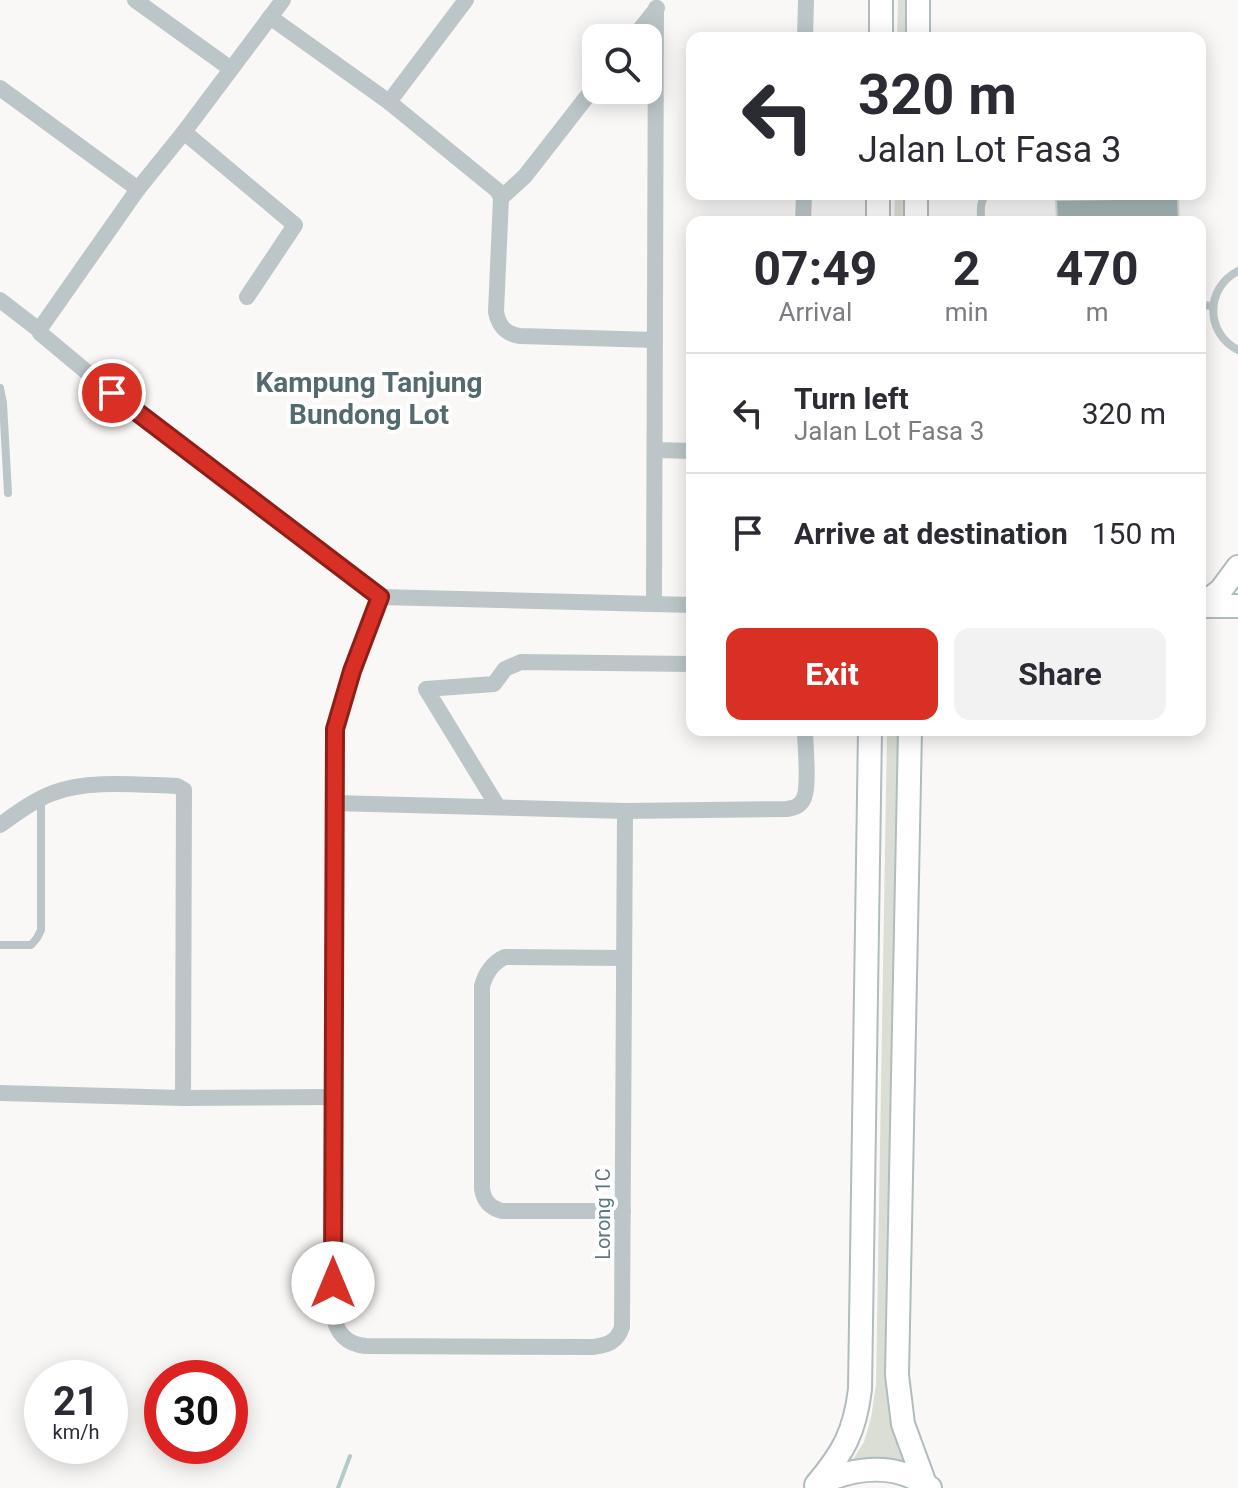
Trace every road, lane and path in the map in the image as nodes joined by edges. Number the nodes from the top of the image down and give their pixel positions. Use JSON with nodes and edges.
{"nodes":[{"id":1,"x":135,"y":0,"type":"edge"},
{"id":2,"x":283,"y":0,"type":"edge"},
{"id":3,"x":466,"y":0,"type":"edge"},
{"id":4,"x":806,"y":0,"type":"edge"},
{"id":5,"x":881,"y":0,"type":"edge"},
{"id":6,"x":918,"y":0,"type":"edge"},
{"id":7,"x":659,"y":4,"type":"edge"},
{"id":8,"x":270,"y":17,"type":"junction"},
{"id":9,"x":644,"y":24,"type":"edge"},
{"id":10,"x":805,"y":32,"type":"edge"},
{"id":11,"x":881,"y":32,"type":"edge"},
{"id":12,"x":918,"y":32,"type":"edge"},
{"id":13,"x":231,"y":69,"type":"junction"},
{"id":14,"x":0,"y":88,"type":"edge"},
{"id":15,"x":389,"y":102,"type":"junction"},
{"id":16,"x":582,"y":103,"type":"edge"},
{"id":17,"x":184,"y":132,"type":"junction"},
{"id":18,"x":138,"y":189,"type":"junction"},
{"id":19,"x":501,"y":198,"type":"junction"},
{"id":20,"x":1238,"y":271,"type":"edge"},
{"id":21,"x":247,"y":297,"type":"dead end"},
{"id":22,"x":0,"y":300,"type":"edge"},
{"id":23,"x":1206,"y":305,"type":"edge"},
{"id":24,"x":1213,"y":306,"type":"junction"},
{"id":25,"x":39,"y":330,"type":"junction"},
{"id":26,"x":655,"y":340,"type":"junction"},
{"id":27,"x":1238,"y":350,"type":"edge"},
{"id":28,"x":0,"y":388,"type":"edge"},
{"id":29,"x":655,"y":450,"type":"junction"},
{"id":30,"x":686,"y":451,"type":"edge"},
{"id":31,"x":8,"y":493,"type":"dead end"},
{"id":32,"x":1238,"y":567,"type":"edge"},
{"id":33,"x":380,"y":597,"type":"junction"},
{"id":34,"x":1206,"y":601,"type":"edge"},
{"id":35,"x":654,"y":603,"type":"junction"},
{"id":36,"x":686,"y":605,"type":"edge"},
{"id":37,"x":1206,"y":606,"type":"edge"},
{"id":38,"x":1238,"y":606,"type":"edge"},
{"id":39,"x":686,"y":664,"type":"edge"},
{"id":40,"x":805,"y":736,"type":"edge"},
{"id":41,"x":870,"y":736,"type":"edge"},
{"id":42,"x":910,"y":736,"type":"edge"},
{"id":43,"x":41,"y":798,"type":"junction"},
{"id":44,"x":334,"y":803,"type":"junction"},
{"id":45,"x":498,"y":807,"type":"junction"},
{"id":46,"x":625,"y":811,"type":"junction"},
{"id":47,"x":0,"y":825,"type":"edge"},
{"id":48,"x":0,"y":945,"type":"edge"},
{"id":49,"x":624,"y":958,"type":"junction"},
{"id":50,"x":0,"y":1093,"type":"edge"},
{"id":51,"x":332,"y":1097,"type":"junction"},
{"id":52,"x":183,"y":1098,"type":"junction"},
{"id":53,"x":623,"y":1211,"type":"junction"},
{"id":54,"x":928,"y":1486,"type":"edge"},
{"id":55,"x":814,"y":1487,"type":"edge"}],
"edges":[{"from":1,"to":13,"type":"street"},
{"from":2,"to":8,"type":"street"},
{"from":3,"to":15,"type":"street"},
{"from":4,"to":10,"type":"street"},
{"from":5,"to":11,"type":"main road"},
{"from":6,"to":12,"type":"main road"},
{"from":7,"to":9,"type":"street"},
{"from":7,"to":26,"type":"street"},
{"from":8,"to":13,"type":"street"},
{"from":8,"to":15,"type":"street"},
{"from":13,"to":17,"type":"street"},
{"from":14,"to":18,"type":"street"},
{"from":15,"to":19,"type":"street"},
{"from":16,"to":19,"type":"street"},
{"from":17,"to":18,"type":"street"},
{"from":17,"to":21,"type":"street"},
{"from":18,"to":25,"type":"street"},
{"from":19,"to":26,"type":"street"},
{"from":20,"to":24,"type":"lane"},
{"from":22,"to":25,"type":"street"},
{"from":23,"to":24,"type":"lane"},
{"from":24,"to":27,"type":"lane"},
{"from":25,"to":33,"type":"street"},
{"from":26,"to":29,"type":"street"},
{"from":28,"to":31,"type":"lane"},
{"from":29,"to":30,"type":"street"},
{"from":29,"to":35,"type":"street"},
{"from":32,"to":34,"type":"main road"},
{"from":33,"to":35,"type":"street"},
{"from":33,"to":44,"type":"street"},
{"from":35,"to":36,"type":"street"},
{"from":37,"to":38,"type":"main road"},
{"from":39,"to":45,"type":"street"},
{"from":40,"to":46,"type":"street"},
{"from":41,"to":55,"type":"main road"},
{"from":42,"to":54,"type":"main road"},
{"from":43,"to":47,"type":"street"},
{"from":43,"to":48,"type":"lane"},
{"from":43,"to":52,"type":"street"},
{"from":44,"to":45,"type":"street"},
{"from":44,"to":51,"type":"street"},
{"from":45,"to":46,"type":"street"},
{"from":46,"to":49,"type":"street","name":"Lorong 1C"},
{"from":49,"to":53,"type":"street","name":"Lorong 1C"},
{"from":49,"to":53,"type":"street"},
{"from":50,"to":52,"type":"street"},
{"from":51,"to":52,"type":"street"},
{"from":51,"to":53,"type":"street","name":"Lorong 1C"},
{"from":54,"to":55,"type":"main road"}]}
